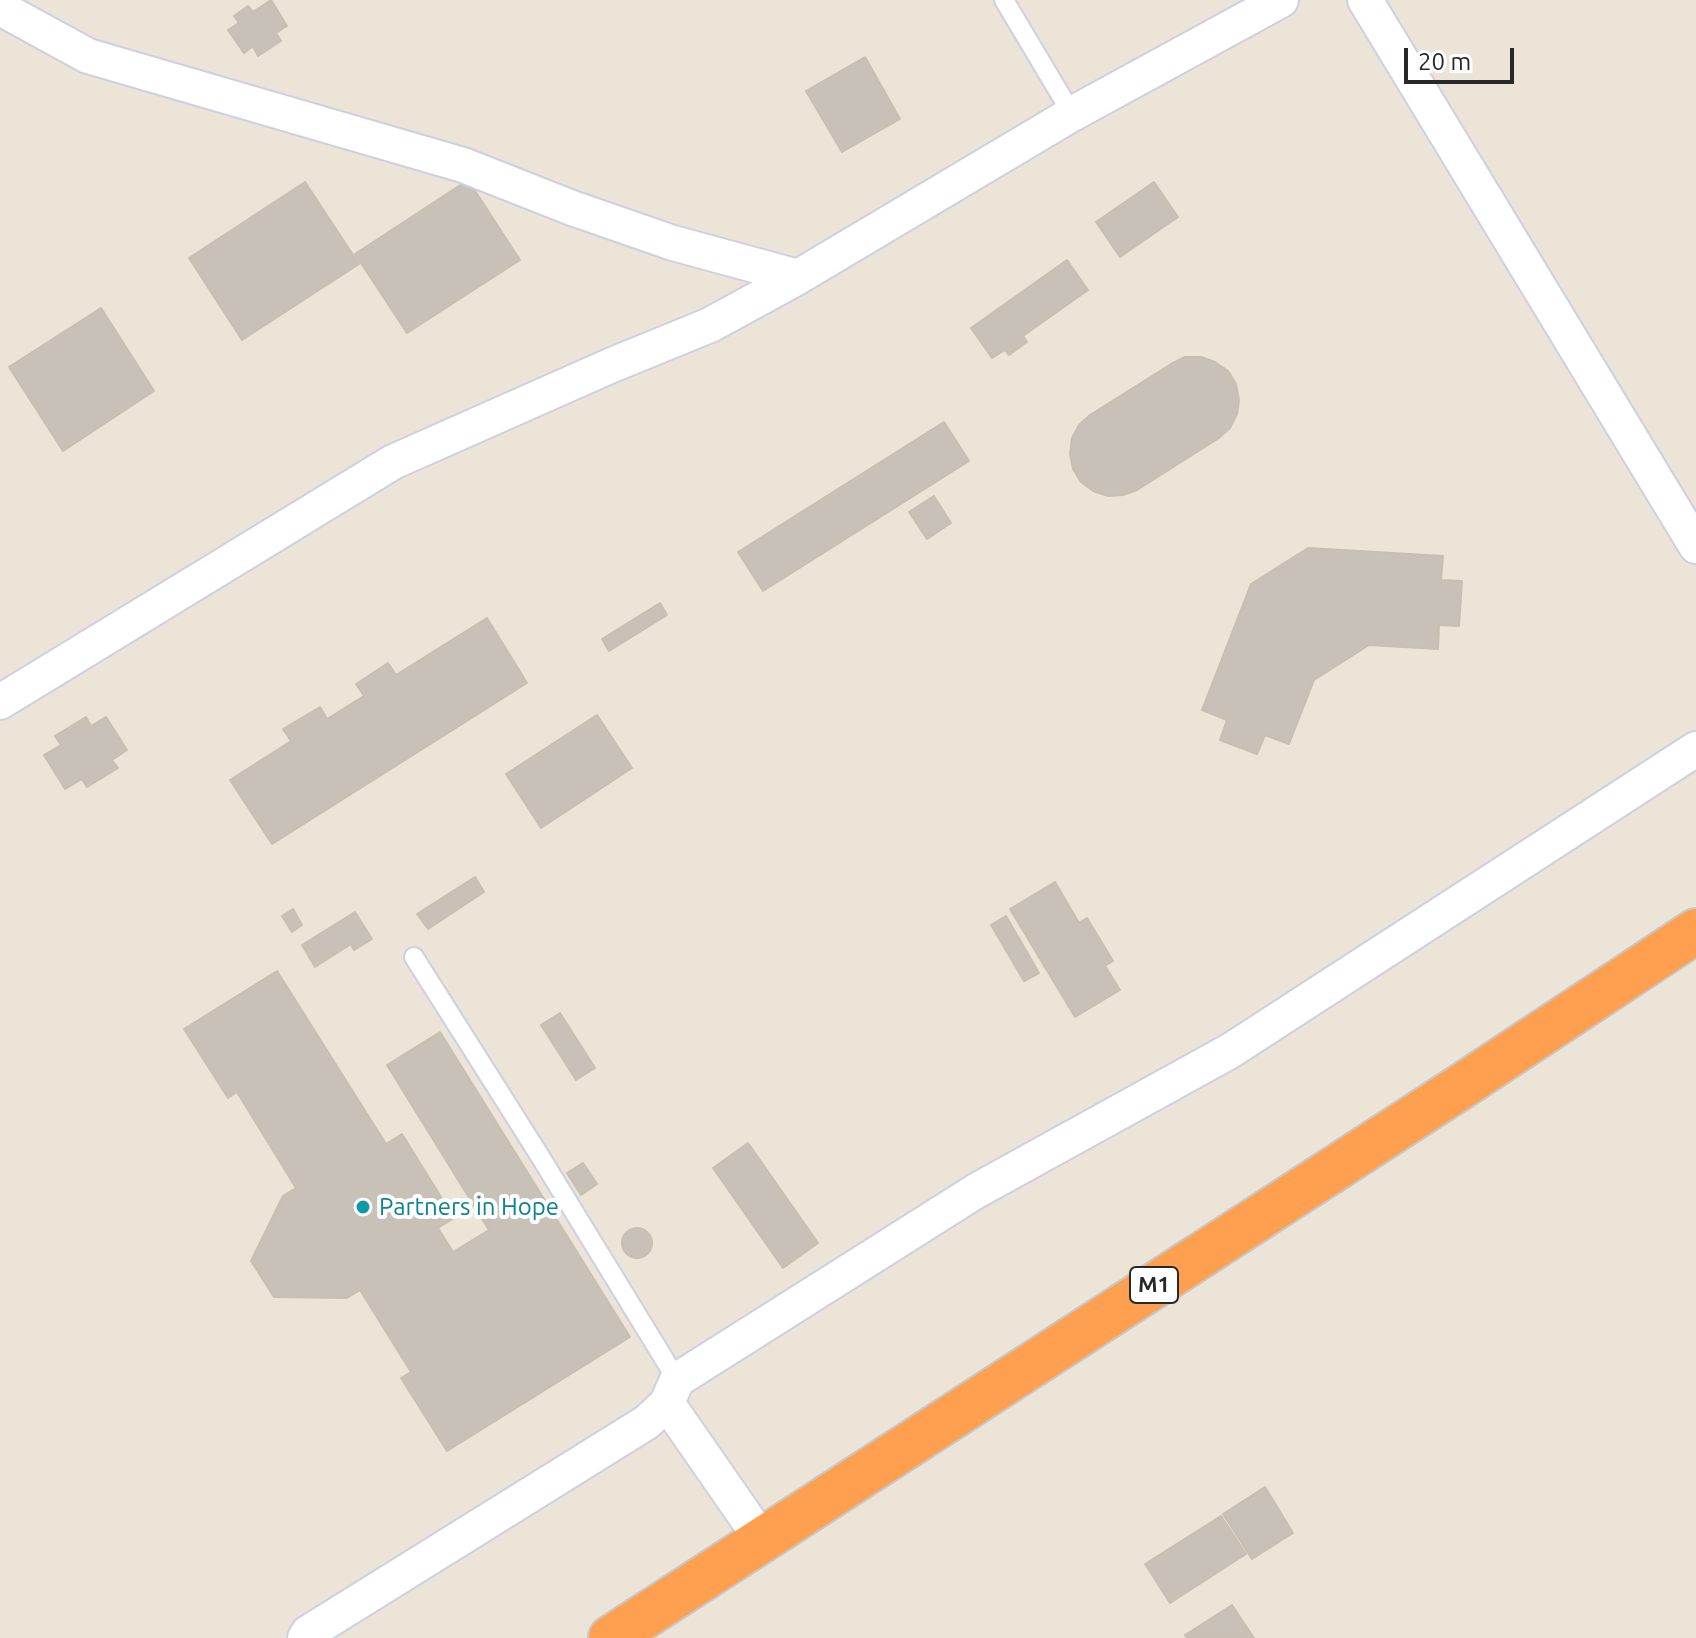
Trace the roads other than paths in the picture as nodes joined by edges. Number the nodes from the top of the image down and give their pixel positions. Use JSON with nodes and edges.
{"nodes":[{"id":1,"x":1004,"y":0,"type":"edge"},
{"id":2,"x":1281,"y":0,"type":"edge"},
{"id":3,"x":1365,"y":0,"type":"edge"},
{"id":4,"x":0,"y":8,"type":"edge"},
{"id":5,"x":1072,"y":114,"type":"junction"},
{"id":6,"x":798,"y":277,"type":"junction"},
{"id":7,"x":1696,"y":546,"type":"edge"},
{"id":8,"x":0,"y":702,"type":"edge"},
{"id":9,"x":1696,"y":749,"type":"edge"},
{"id":10,"x":1696,"y":931,"type":"edge"},
{"id":11,"x":414,"y":957,"type":"dead end"},
{"id":12,"x":672,"y":1392,"type":"junction"},
{"id":13,"x":762,"y":1540,"type":"junction"},
{"id":14,"x":304,"y":1636,"type":"edge"},
{"id":15,"x":611,"y":1638,"type":"edge"}],
"edges":[{"from":1,"to":5,"type":"lane"},
{"from":2,"to":5,"type":"street"},
{"from":3,"to":7,"type":"street"},
{"from":4,"to":6,"type":"street"},
{"from":5,"to":6,"type":"street"},
{"from":6,"to":8,"type":"street"},
{"from":9,"to":12,"type":"street"},
{"from":10,"to":13,"type":"highway","number":"M1"},
{"from":11,"to":12,"type":"lane"},
{"from":12,"to":13,"type":"street"},
{"from":12,"to":14,"type":"street"},
{"from":13,"to":15,"type":"highway","number":"M1"}]}
